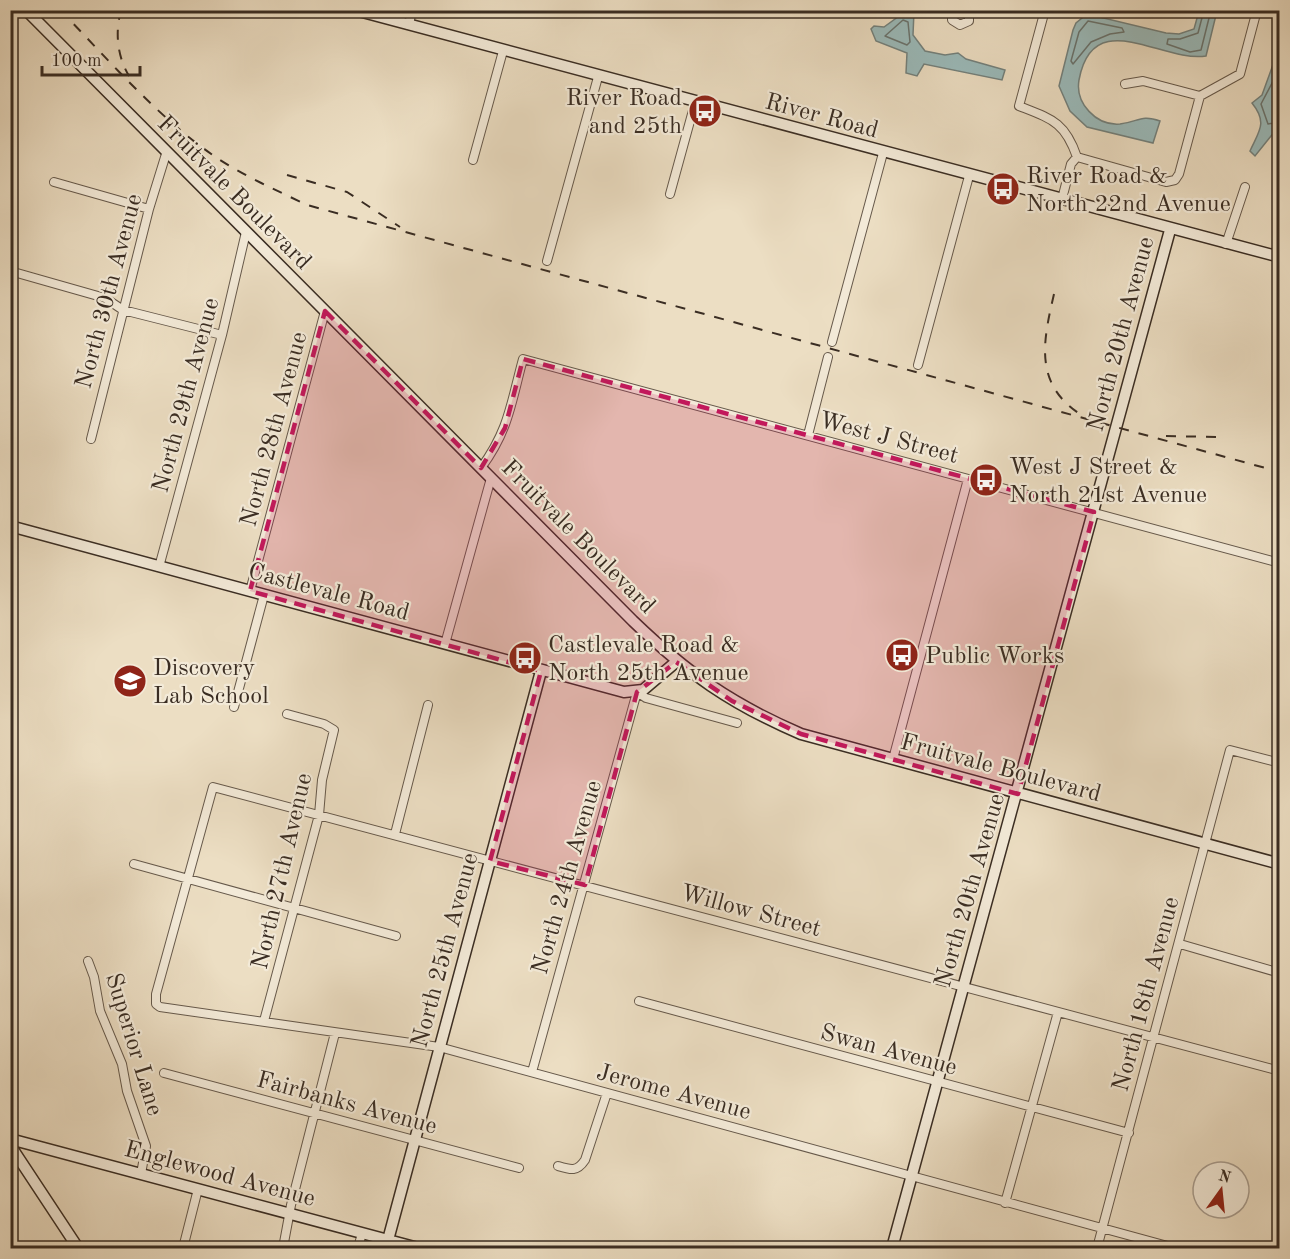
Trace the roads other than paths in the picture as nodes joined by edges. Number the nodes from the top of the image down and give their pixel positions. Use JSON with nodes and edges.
{"nodes":[{"id":1,"x":26,"y":10,"type":"edge"},
{"id":2,"x":355,"y":10,"type":"edge"},
{"id":3,"x":412,"y":10,"type":"edge"},
{"id":4,"x":952,"y":10,"type":"edge"},
{"id":5,"x":969,"y":10,"type":"edge"},
{"id":6,"x":1045,"y":10,"type":"edge"},
{"id":7,"x":1257,"y":10,"type":"edge"},
{"id":8,"x":409,"y":25,"type":"junction"},
{"id":9,"x":503,"y":51,"type":"junction"},
{"id":10,"x":598,"y":77,"type":"junction"},
{"id":11,"x":1125,"y":84,"type":"dead end"},
{"id":12,"x":1200,"y":96,"type":"junction"},
{"id":13,"x":695,"y":103,"type":"junction"},
{"id":14,"x":883,"y":153,"type":"junction"},
{"id":15,"x":166,"y":154,"type":"junction"},
{"id":16,"x":1077,"y":157,"type":"junction"},
{"id":17,"x":473,"y":160,"type":"dead end"},
{"id":18,"x":969,"y":176,"type":"junction"},
{"id":19,"x":54,"y":182,"type":"dead end"},
{"id":20,"x":1245,"y":187,"type":"dead end"},
{"id":21,"x":670,"y":194,"type":"dead end"},
{"id":22,"x":1062,"y":199,"type":"junction"},
{"id":23,"x":149,"y":209,"type":"junction"},
{"id":24,"x":1170,"y":230,"type":"junction"},
{"id":25,"x":246,"y":232,"type":"junction"},
{"id":26,"x":1226,"y":244,"type":"junction"},
{"id":27,"x":1280,"y":257,"type":"edge"},
{"id":28,"x":547,"y":261,"type":"dead end"},
{"id":29,"x":10,"y":271,"type":"edge"},
{"id":30,"x":123,"y":309,"type":"junction"},
{"id":31,"x":325,"y":311,"type":"junction"},
{"id":32,"x":222,"y":335,"type":"junction"},
{"id":33,"x":832,"y":342,"type":"dead end"},
{"id":34,"x":828,"y":357,"type":"dead end"},
{"id":35,"x":918,"y":365,"type":"dead end"},
{"id":36,"x":808,"y":435,"type":"junction"},
{"id":37,"x":91,"y":439,"type":"dead end"},
{"id":38,"x":482,"y":468,"type":"junction"},
{"id":39,"x":491,"y":478,"type":"junction"},
{"id":40,"x":968,"y":479,"type":"junction"},
{"id":41,"x":1094,"y":512,"type":"junction"},
{"id":42,"x":10,"y":526,"type":"edge"},
{"id":43,"x":1280,"y":563,"type":"edge"},
{"id":44,"x":159,"y":567,"type":"junction"},
{"id":45,"x":250,"y":591,"type":"junction"},
{"id":46,"x":264,"y":595,"type":"junction"},
{"id":47,"x":445,"y":644,"type":"junction"},
{"id":48,"x":676,"y":662,"type":"junction"},
{"id":49,"x":542,"y":671,"type":"junction"},
{"id":50,"x":638,"y":692,"type":"junction"},
{"id":51,"x":428,"y":705,"type":"dead end"},
{"id":52,"x":234,"y":708,"type":"dead end"},
{"id":53,"x":287,"y":714,"type":"dead end"},
{"id":54,"x":737,"y":723,"type":"dead end"},
{"id":55,"x":893,"y":759,"type":"junction"},
{"id":56,"x":1280,"y":763,"type":"edge"},
{"id":57,"x":1018,"y":794,"type":"junction"},
{"id":58,"x":319,"y":815,"type":"junction"},
{"id":59,"x":395,"y":834,"type":"junction"},
{"id":60,"x":1205,"y":844,"type":"junction"},
{"id":61,"x":490,"y":861,"type":"junction"},
{"id":62,"x":134,"y":864,"type":"dead end"},
{"id":63,"x":1280,"y":864,"type":"edge"},
{"id":64,"x":186,"y":880,"type":"junction"},
{"id":65,"x":585,"y":885,"type":"junction"},
{"id":66,"x":294,"y":908,"type":"junction"},
{"id":67,"x":396,"y":936,"type":"dead end"},
{"id":68,"x":1179,"y":944,"type":"junction"},
{"id":69,"x":88,"y":961,"type":"dead end"},
{"id":70,"x":1280,"y":973,"type":"edge"},
{"id":71,"x":964,"y":987,"type":"junction"},
{"id":72,"x":639,"y":1001,"type":"dead end"},
{"id":73,"x":1058,"y":1012,"type":"junction"},
{"id":74,"x":264,"y":1021,"type":"junction"},
{"id":75,"x":335,"y":1033,"type":"junction"},
{"id":76,"x":1153,"y":1037,"type":"junction"},
{"id":77,"x":439,"y":1047,"type":"junction"},
{"id":78,"x":1280,"y":1071,"type":"edge"},
{"id":79,"x":532,"y":1072,"type":"junction"},
{"id":80,"x":165,"y":1073,"type":"dead end"},
{"id":81,"x":938,"y":1083,"type":"junction"},
{"id":82,"x":607,"y":1093,"type":"junction"},
{"id":83,"x":1031,"y":1108,"type":"junction"},
{"id":84,"x":313,"y":1113,"type":"junction"},
{"id":85,"x":1129,"y":1133,"type":"junction"},
{"id":86,"x":10,"y":1139,"type":"edge"},
{"id":87,"x":415,"y":1141,"type":"junction"},
{"id":88,"x":10,"y":1146,"type":"edge"},
{"id":89,"x":558,"y":1166,"type":"dead end"},
{"id":90,"x":519,"y":1168,"type":"dead end"},
{"id":91,"x":141,"y":1174,"type":"junction"},
{"id":92,"x":912,"y":1177,"type":"junction"},
{"id":93,"x":198,"y":1189,"type":"junction"},
{"id":94,"x":1005,"y":1203,"type":"junction"},
{"id":95,"x":291,"y":1214,"type":"junction"},
{"id":96,"x":1102,"y":1229,"type":"junction"},
{"id":97,"x":362,"y":1233,"type":"junction"},
{"id":98,"x":388,"y":1240,"type":"junction"},
{"id":99,"x":78,"y":1248,"type":"edge"},
{"id":100,"x":183,"y":1248,"type":"edge"},
{"id":101,"x":283,"y":1248,"type":"edge"},
{"id":102,"x":358,"y":1248,"type":"edge"},
{"id":103,"x":418,"y":1248,"type":"edge"},
{"id":104,"x":892,"y":1248,"type":"edge"},
{"id":105,"x":1096,"y":1248,"type":"edge"},
{"id":106,"x":1175,"y":1248,"type":"edge"}],
"edges":[{"from":1,"to":15,"type":"street","name":"Fruitvale Boulevard"},
{"from":2,"to":8,"type":"street","name":"River Road"},
{"from":3,"to":8,"type":"street"},
{"from":4,"to":5,"type":"street"},
{"from":6,"to":16,"type":"street"},
{"from":7,"to":12,"type":"street"},
{"from":8,"to":9,"type":"street","name":"River Road"},
{"from":9,"to":10,"type":"street","name":"River Road"},
{"from":9,"to":17,"type":"street"},
{"from":10,"to":13,"type":"street","name":"River Road"},
{"from":10,"to":28,"type":"street"},
{"from":11,"to":12,"type":"street"},
{"from":12,"to":16,"type":"street"},
{"from":13,"to":14,"type":"street","name":"River Road"},
{"from":13,"to":21,"type":"street"},
{"from":14,"to":18,"type":"street","name":"River Road"},
{"from":14,"to":33,"type":"street"},
{"from":15,"to":23,"type":"street","name":"North 30th Avenue"},
{"from":15,"to":25,"type":"street","name":"Fruitvale Boulevard"},
{"from":16,"to":22,"type":"street"},
{"from":18,"to":22,"type":"street","name":"River Road"},
{"from":18,"to":35,"type":"street"},
{"from":19,"to":23,"type":"street"},
{"from":20,"to":26,"type":"street"},
{"from":22,"to":24,"type":"street","name":"River Road"},
{"from":23,"to":30,"type":"street","name":"North 30th Avenue"},
{"from":24,"to":26,"type":"street","name":"River Road"},
{"from":24,"to":41,"type":"street","name":"North 20th Avenue"},
{"from":25,"to":31,"type":"street","name":"Fruitvale Boulevard"},
{"from":25,"to":32,"type":"street","name":"North 29th Avenue"},
{"from":26,"to":27,"type":"street","name":"River Road"},
{"from":29,"to":30,"type":"street"},
{"from":30,"to":32,"type":"street"},
{"from":30,"to":37,"type":"street","name":"North 30th Avenue"},
{"from":31,"to":38,"type":"street","name":"Fruitvale Boulevard"},
{"from":31,"to":45,"type":"street","name":"North 28th Avenue"},
{"from":32,"to":44,"type":"street","name":"North 29th Avenue"},
{"from":34,"to":36,"type":"street"},
{"from":36,"to":38,"type":"street","name":"West J Street"},
{"from":36,"to":40,"type":"street","name":"West J Street"},
{"from":38,"to":39,"type":"street","name":"Fruitvale Boulevard"},
{"from":39,"to":47,"type":"street"},
{"from":39,"to":48,"type":"street","name":"Fruitvale Boulevard"},
{"from":40,"to":41,"type":"street","name":"West J Street"},
{"from":40,"to":55,"type":"street"},
{"from":41,"to":43,"type":"street","name":"West J Street"},
{"from":41,"to":57,"type":"street","name":"North 20th Avenue"},
{"from":42,"to":44,"type":"street","name":"Castlevale Road"},
{"from":44,"to":45,"type":"street","name":"Castlevale Road"},
{"from":45,"to":46,"type":"street","name":"Castlevale Road"},
{"from":46,"to":47,"type":"street","name":"Castlevale Road"},
{"from":46,"to":52,"type":"street"},
{"from":47,"to":49,"type":"street","name":"Castlevale Road"},
{"from":48,"to":50,"type":"street"},
{"from":48,"to":55,"type":"street","name":"Fruitvale Boulevard"},
{"from":49,"to":50,"type":"street","name":"Castlevale Road"},
{"from":49,"to":61,"type":"street","name":"North 25th Avenue"},
{"from":50,"to":54,"type":"street","name":"Castlevale Road"},
{"from":50,"to":65,"type":"street","name":"North 24th Avenue"},
{"from":51,"to":59,"type":"street"},
{"from":53,"to":58,"type":"street","name":"North 27th Avenue"},
{"from":55,"to":57,"type":"street","name":"Fruitvale Boulevard"},
{"from":56,"to":60,"type":"street","name":"North 18th Avenue"},
{"from":57,"to":60,"type":"street","name":"Fruitvale Boulevard"},
{"from":57,"to":71,"type":"street","name":"North 20th Avenue"},
{"from":58,"to":59,"type":"street","name":"Willow Street"},
{"from":58,"to":64,"type":"street","name":"Willow Street"},
{"from":58,"to":66,"type":"street","name":"North 27th Avenue"},
{"from":59,"to":61,"type":"street","name":"Willow Street"},
{"from":60,"to":63,"type":"street","name":"Fruitvale Boulevard"},
{"from":60,"to":68,"type":"street","name":"North 18th Avenue"},
{"from":61,"to":65,"type":"street","name":"Willow Street"},
{"from":61,"to":77,"type":"street","name":"North 25th Avenue"},
{"from":62,"to":64,"type":"street"},
{"from":64,"to":66,"type":"street"},
{"from":64,"to":74,"type":"street","name":"Jerome Avenue"},
{"from":65,"to":71,"type":"street","name":"Willow Street"},
{"from":65,"to":79,"type":"street","name":"North 24th Avenue"},
{"from":66,"to":67,"type":"street"},
{"from":66,"to":74,"type":"street","name":"North 27th Avenue"},
{"from":68,"to":70,"type":"street"},
{"from":68,"to":76,"type":"street","name":"North 18th Avenue"},
{"from":69,"to":91,"type":"street","name":"Superior Lane"},
{"from":71,"to":73,"type":"street","name":"Willow Street"},
{"from":71,"to":81,"type":"street","name":"North 20th Avenue"},
{"from":72,"to":81,"type":"street","name":"Swan Avenue"},
{"from":73,"to":76,"type":"street","name":"Willow Street"},
{"from":73,"to":83,"type":"street"},
{"from":74,"to":75,"type":"street","name":"Jerome Avenue"},
{"from":75,"to":77,"type":"street","name":"Jerome Avenue"},
{"from":75,"to":84,"type":"street"},
{"from":76,"to":78,"type":"street","name":"Willow Street"},
{"from":76,"to":85,"type":"street","name":"North 18th Avenue"},
{"from":77,"to":79,"type":"street","name":"Jerome Avenue"},
{"from":77,"to":87,"type":"street","name":"North 25th Avenue"},
{"from":79,"to":82,"type":"street","name":"Jerome Avenue"},
{"from":80,"to":84,"type":"street","name":"Fairbanks Avenue"},
{"from":81,"to":83,"type":"street","name":"Swan Avenue"},
{"from":81,"to":92,"type":"street","name":"North 20th Avenue"},
{"from":82,"to":89,"type":"street"},
{"from":82,"to":92,"type":"street","name":"Jerome Avenue"},
{"from":83,"to":85,"type":"street","name":"Swan Avenue"},
{"from":83,"to":94,"type":"street"},
{"from":84,"to":87,"type":"street","name":"Fairbanks Avenue"},
{"from":84,"to":95,"type":"street"},
{"from":85,"to":96,"type":"street","name":"North 18th Avenue"},
{"from":86,"to":91,"type":"street","name":"Englewood Avenue"},
{"from":87,"to":90,"type":"street","name":"Fairbanks Avenue"},
{"from":87,"to":98,"type":"street","name":"North 25th Avenue"},
{"from":88,"to":99,"type":"street"},
{"from":91,"to":93,"type":"street","name":"Englewood Avenue"},
{"from":92,"to":94,"type":"street","name":"Jerome Avenue"},
{"from":92,"to":104,"type":"street","name":"North 20th Avenue"},
{"from":93,"to":95,"type":"street","name":"Englewood Avenue"},
{"from":93,"to":100,"type":"street"},
{"from":94,"to":96,"type":"street","name":"Jerome Avenue"},
{"from":95,"to":97,"type":"street","name":"Englewood Avenue"},
{"from":95,"to":101,"type":"street"},
{"from":96,"to":105,"type":"street","name":"North 18th Avenue"},
{"from":96,"to":106,"type":"street","name":"Jerome Avenue"},
{"from":97,"to":98,"type":"street","name":"Englewood Avenue"},
{"from":97,"to":102,"type":"street"},
{"from":98,"to":103,"type":"street","name":"Englewood Avenue"}]}
